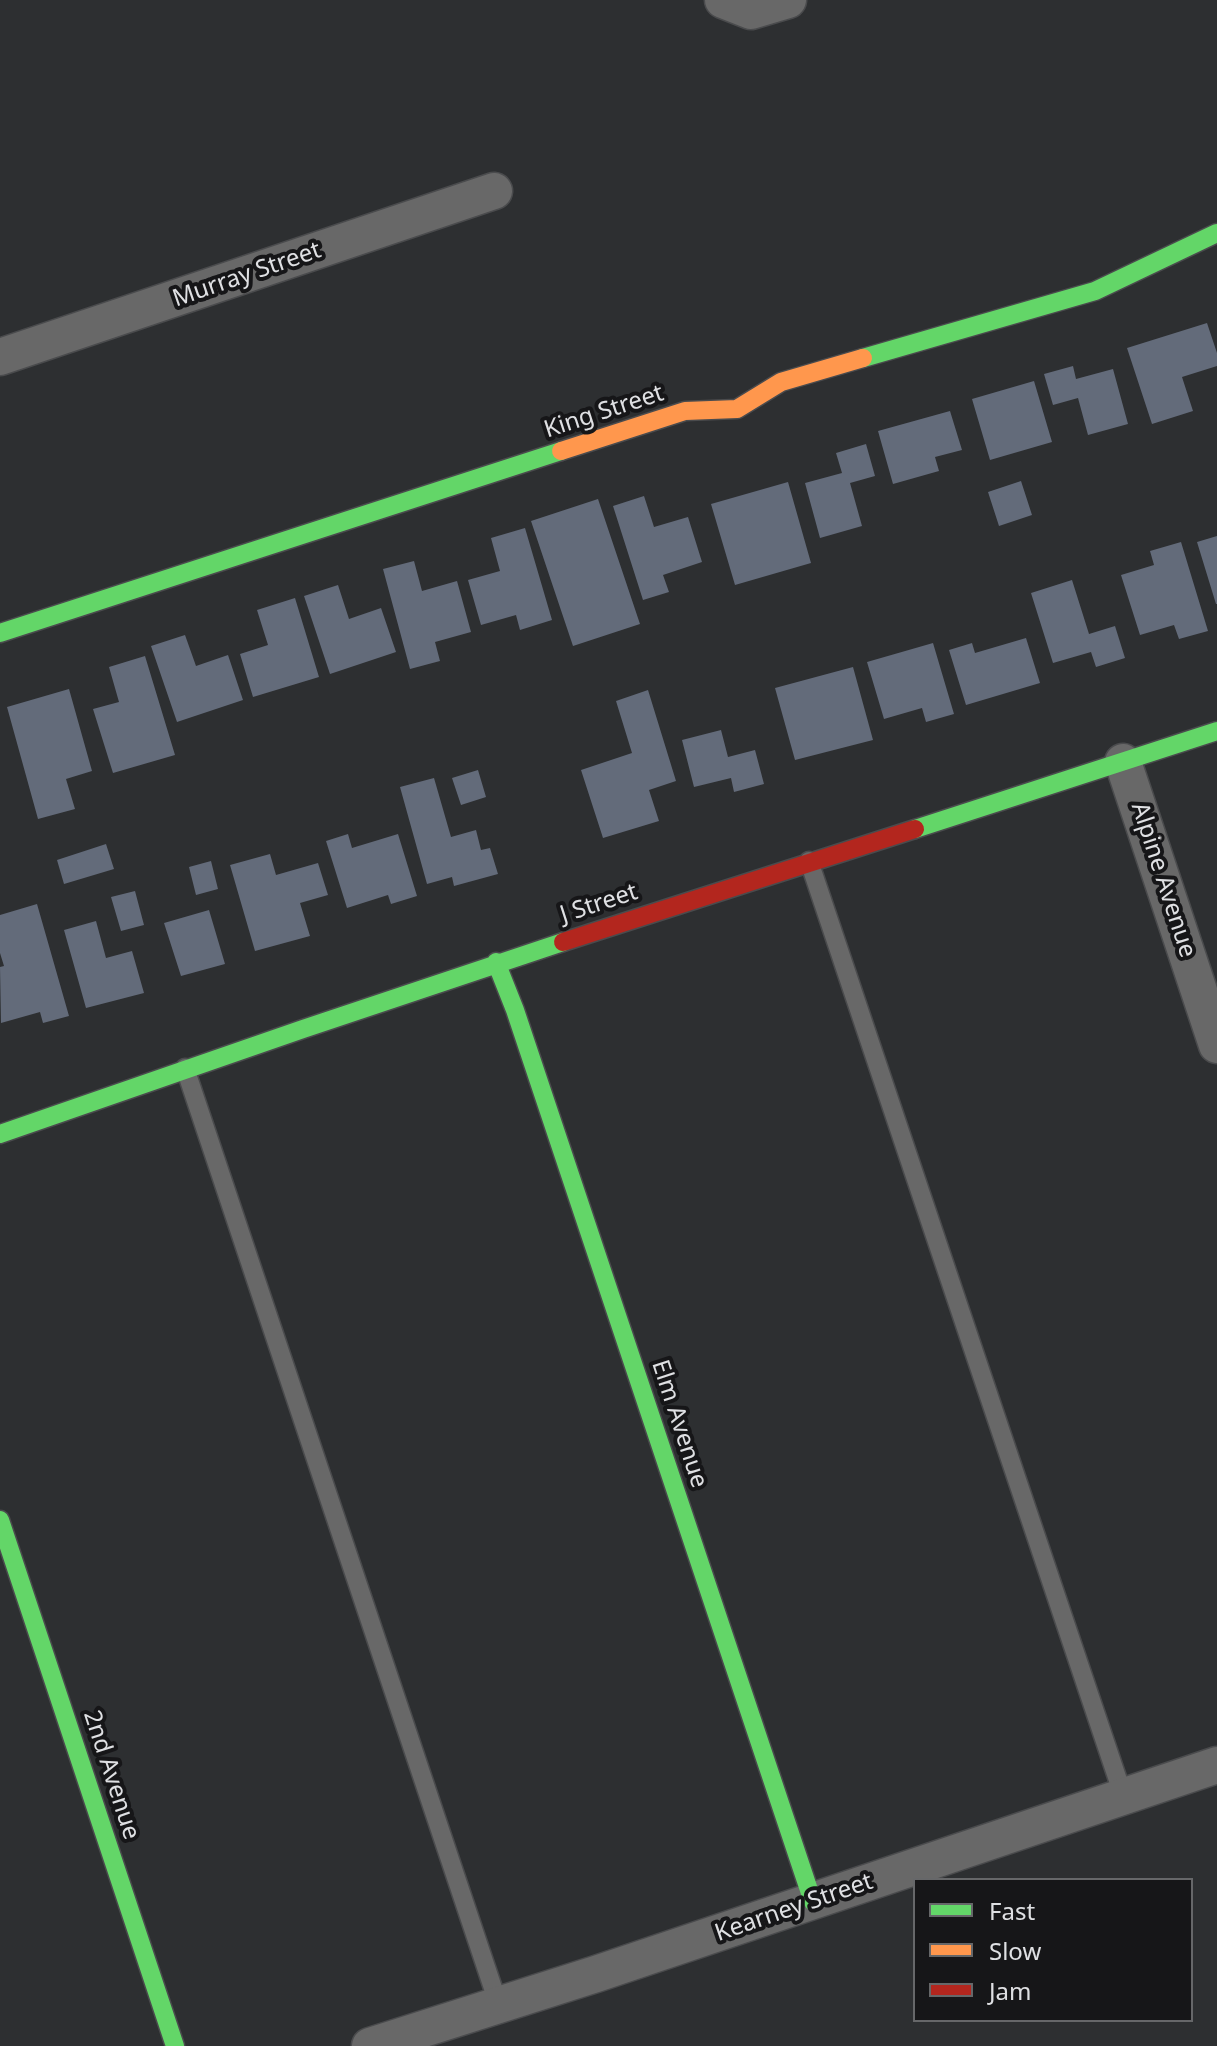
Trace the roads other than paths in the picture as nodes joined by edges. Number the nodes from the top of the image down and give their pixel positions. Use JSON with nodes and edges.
{"nodes":[{"id":1,"x":723,"y":0,"type":"edge"},
{"id":2,"x":788,"y":0,"type":"edge"},
{"id":3,"x":494,"y":191,"type":"dead end"},
{"id":4,"x":1217,"y":233,"type":"edge"},
{"id":5,"x":0,"y":357,"type":"edge"},
{"id":6,"x":0,"y":633,"type":"edge"},
{"id":7,"x":1217,"y":731,"type":"edge"},
{"id":8,"x":1123,"y":762,"type":"junction"},
{"id":9,"x":809,"y":861,"type":"junction"},
{"id":10,"x":496,"y":962,"type":"junction"},
{"id":11,"x":1217,"y":1045,"type":"edge"},
{"id":12,"x":185,"y":1068,"type":"junction"},
{"id":13,"x":0,"y":1134,"type":"edge"},
{"id":14,"x":0,"y":1520,"type":"edge"},
{"id":15,"x":1217,"y":1765,"type":"edge"},
{"id":16,"x":1124,"y":1798,"type":"junction"},
{"id":17,"x":813,"y":1902,"type":"junction"},
{"id":18,"x":499,"y":2006,"type":"junction"},
{"id":19,"x":175,"y":2046,"type":"edge"},
{"id":20,"x":370,"y":2046,"type":"edge"}],
"edges":[{"from":1,"to":2,"type":"street"},
{"from":3,"to":5,"type":"street","name":"Murray Street"},
{"from":4,"to":6,"type":"street","name":"King Street"},
{"from":7,"to":8,"type":"street","name":"J Street"},
{"from":8,"to":9,"type":"street","name":"J Street"},
{"from":8,"to":11,"type":"street","name":"Alpine Avenue"},
{"from":9,"to":10,"type":"street","name":"J Street"},
{"from":9,"to":16,"type":"lane"},
{"from":10,"to":12,"type":"street","name":"J Street"},
{"from":10,"to":17,"type":"street","name":"Elm Avenue"},
{"from":12,"to":13,"type":"street","name":"J Street"},
{"from":12,"to":18,"type":"lane"},
{"from":14,"to":19,"type":"street","name":"2nd Avenue"},
{"from":15,"to":16,"type":"street","name":"Kearney Street"},
{"from":16,"to":17,"type":"street","name":"Kearney Street"},
{"from":17,"to":18,"type":"street","name":"Kearney Street"},
{"from":18,"to":20,"type":"street","name":"Kearney Street"}]}
